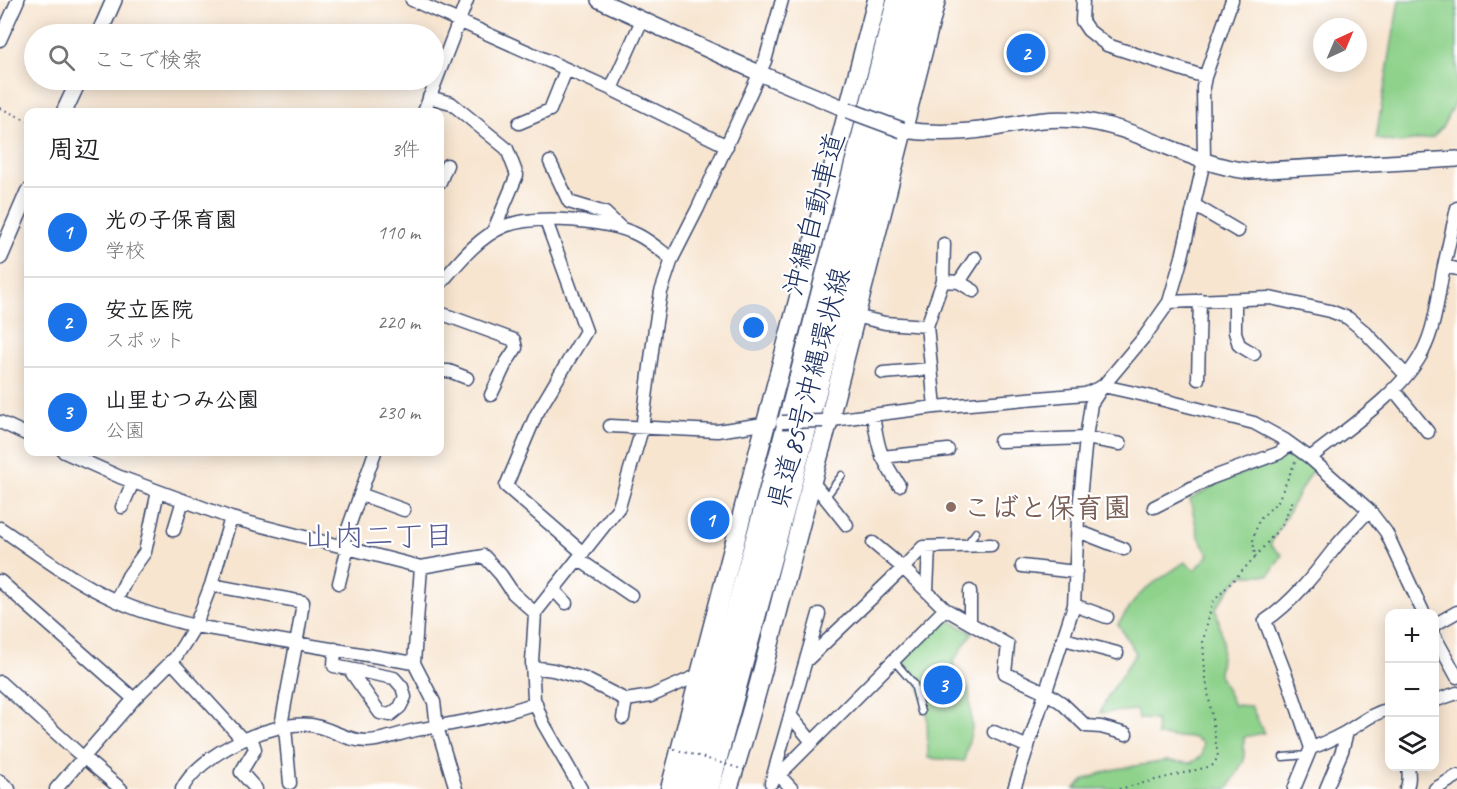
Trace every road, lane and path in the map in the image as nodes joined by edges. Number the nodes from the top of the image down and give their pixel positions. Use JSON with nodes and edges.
{"nodes":[{"id":1,"x":18,"y":0,"type":"edge"},
{"id":2,"x":114,"y":0,"type":"edge"},
{"id":3,"x":412,"y":0,"type":"edge"},
{"id":4,"x":467,"y":0,"type":"edge"},
{"id":5,"x":599,"y":0,"type":"edge"},
{"id":6,"x":782,"y":0,"type":"edge"},
{"id":7,"x":878,"y":0,"type":"edge"},
{"id":8,"x":898,"y":0,"type":"edge"},
{"id":9,"x":918,"y":0,"type":"edge"},
{"id":10,"x":936,"y":0,"type":"edge"},
{"id":11,"x":1083,"y":0,"type":"edge"},
{"id":12,"x":1232,"y":0,"type":"edge"},
{"id":13,"x":458,"y":20,"type":"junction"},
{"id":14,"x":642,"y":20,"type":"junction"},
{"id":15,"x":103,"y":24,"type":"edge"},
{"id":16,"x":0,"y":40,"type":"edge"},
{"id":17,"x":444,"y":57,"type":"edge"},
{"id":18,"x":566,"y":70,"type":"junction"},
{"id":19,"x":759,"y":73,"type":"junction"},
{"id":20,"x":1205,"y":77,"type":"junction"},
{"id":21,"x":611,"y":89,"type":"junction"},
{"id":22,"x":74,"y":90,"type":"edge"},
{"id":23,"x":432,"y":90,"type":"edge"},
{"id":24,"x":429,"y":97,"type":"junction"},
{"id":25,"x":0,"y":108,"type":"edge"},
{"id":26,"x":66,"y":108,"type":"edge"},
{"id":27,"x":425,"y":108,"type":"edge"},
{"id":28,"x":848,"y":110,"type":"junction"},
{"id":29,"x":24,"y":119,"type":"edge"},
{"id":30,"x":519,"y":123,"type":"dead end"},
{"id":31,"x":902,"y":130,"type":"junction"},
{"id":32,"x":726,"y":146,"type":"junction"},
{"id":33,"x":1457,"y":159,"type":"edge"},
{"id":34,"x":1204,"y":161,"type":"junction"},
{"id":35,"x":550,"y":162,"type":"dead end"},
{"id":36,"x":447,"y":165,"type":"dead end"},
{"id":37,"x":444,"y":172,"type":"edge"},
{"id":38,"x":24,"y":200,"type":"edge"},
{"id":39,"x":1194,"y":205,"type":"junction"},
{"id":40,"x":1457,"y":208,"type":"edge"},
{"id":41,"x":546,"y":221,"type":"junction"},
{"id":42,"x":622,"y":229,"type":"junction"},
{"id":43,"x":1238,"y":231,"type":"dead end"},
{"id":44,"x":493,"y":232,"type":"junction"},
{"id":45,"x":4,"y":238,"type":"edge"},
{"id":46,"x":944,"y":244,"type":"dead end"},
{"id":47,"x":0,"y":257,"type":"edge"},
{"id":48,"x":975,"y":258,"type":"dead end"},
{"id":49,"x":672,"y":259,"type":"junction"},
{"id":50,"x":1444,"y":266,"type":"junction"},
{"id":51,"x":1457,"y":269,"type":"edge"},
{"id":52,"x":444,"y":280,"type":"edge"},
{"id":53,"x":943,"y":281,"type":"junction"},
{"id":54,"x":959,"y":282,"type":"junction"},
{"id":55,"x":974,"y":291,"type":"dead end"},
{"id":56,"x":1200,"y":300,"type":"junction"},
{"id":57,"x":1234,"y":300,"type":"junction"},
{"id":58,"x":1169,"y":302,"type":"junction"},
{"id":59,"x":444,"y":314,"type":"edge"},
{"id":60,"x":855,"y":316,"type":"junction"},
{"id":61,"x":927,"y":327,"type":"junction"},
{"id":62,"x":1254,"y":354,"type":"dead end"},
{"id":63,"x":931,"y":369,"type":"junction"},
{"id":64,"x":444,"y":370,"type":"edge"},
{"id":65,"x":884,"y":373,"type":"dead end"},
{"id":66,"x":1406,"y":375,"type":"junction"},
{"id":67,"x":467,"y":378,"type":"dead end"},
{"id":68,"x":1198,"y":379,"type":"dead end"},
{"id":69,"x":1102,"y":386,"type":"junction"},
{"id":70,"x":1393,"y":389,"type":"junction"},
{"id":71,"x":491,"y":396,"type":"dead end"},
{"id":72,"x":935,"y":407,"type":"junction"},
{"id":73,"x":873,"y":415,"type":"junction"},
{"id":74,"x":826,"y":421,"type":"junction"},
{"id":75,"x":0,"y":423,"type":"edge"},
{"id":76,"x":774,"y":423,"type":"junction"},
{"id":77,"x":610,"y":426,"type":"dead end"},
{"id":78,"x":642,"y":429,"type":"junction"},
{"id":79,"x":1428,"y":432,"type":"dead end"},
{"id":80,"x":24,"y":433,"type":"edge"},
{"id":81,"x":1086,"y":438,"type":"junction"},
{"id":82,"x":1000,"y":441,"type":"dead end"},
{"id":83,"x":1120,"y":444,"type":"dead end"},
{"id":84,"x":948,"y":450,"type":"dead end"},
{"id":85,"x":1300,"y":451,"type":"junction"},
{"id":86,"x":73,"y":456,"type":"edge"},
{"id":87,"x":374,"y":456,"type":"edge"},
{"id":88,"x":882,"y":457,"type":"junction"},
{"id":89,"x":842,"y":476,"type":"dead end"},
{"id":90,"x":811,"y":480,"type":"junction"},
{"id":91,"x":133,"y":482,"type":"junction"},
{"id":92,"x":899,"y":485,"type":"dead end"},
{"id":93,"x":158,"y":491,"type":"junction"},
{"id":94,"x":360,"y":494,"type":"junction"},
{"id":95,"x":825,"y":498,"type":"junction"},
{"id":96,"x":183,"y":500,"type":"junction"},
{"id":97,"x":1293,"y":500,"type":"dead end"},
{"id":98,"x":122,"y":507,"type":"dead end"},
{"id":99,"x":1154,"y":507,"type":"dead end"},
{"id":100,"x":404,"y":510,"type":"dead end"},
{"id":101,"x":1369,"y":510,"type":"junction"},
{"id":102,"x":231,"y":518,"type":"junction"},
{"id":103,"x":847,"y":525,"type":"dead end"},
{"id":104,"x":0,"y":528,"type":"edge"},
{"id":105,"x":174,"y":530,"type":"dead end"},
{"id":106,"x":1078,"y":531,"type":"junction"},
{"id":107,"x":976,"y":532,"type":"dead end"},
{"id":108,"x":873,"y":543,"type":"dead end"},
{"id":109,"x":966,"y":545,"type":"junction"},
{"id":110,"x":991,"y":545,"type":"dead end"},
{"id":111,"x":345,"y":547,"type":"junction"},
{"id":112,"x":929,"y":547,"type":"junction"},
{"id":113,"x":1124,"y":549,"type":"dead end"},
{"id":114,"x":580,"y":556,"type":"junction"},
{"id":115,"x":1255,"y":557,"type":"junction"},
{"id":116,"x":1022,"y":566,"type":"dead end"},
{"id":117,"x":421,"y":567,"type":"junction"},
{"id":118,"x":903,"y":568,"type":"junction"},
{"id":119,"x":1076,"y":572,"type":"junction"},
{"id":120,"x":0,"y":581,"type":"edge"},
{"id":121,"x":339,"y":582,"type":"dead end"},
{"id":122,"x":211,"y":585,"type":"junction"},
{"id":123,"x":554,"y":590,"type":"junction"},
{"id":124,"x":927,"y":591,"type":"junction"},
{"id":125,"x":970,"y":591,"type":"dead end"},
{"id":126,"x":631,"y":595,"type":"dead end"},
{"id":127,"x":116,"y":601,"type":"junction"},
{"id":128,"x":566,"y":603,"type":"dead end"},
{"id":129,"x":1074,"y":605,"type":"junction"},
{"id":130,"x":945,"y":609,"type":"junction"},
{"id":131,"x":1422,"y":609,"type":"edge"},
{"id":132,"x":1457,"y":612,"type":"edge"},
{"id":133,"x":535,"y":613,"type":"junction"},
{"id":134,"x":819,"y":614,"type":"dead end"},
{"id":135,"x":1107,"y":617,"type":"dead end"},
{"id":136,"x":1439,"y":622,"type":"edge"},
{"id":137,"x":970,"y":623,"type":"junction"},
{"id":138,"x":195,"y":626,"type":"junction"},
{"id":139,"x":1064,"y":639,"type":"junction"},
{"id":140,"x":297,"y":643,"type":"junction"},
{"id":141,"x":1439,"y":644,"type":"edge"},
{"id":142,"x":335,"y":649,"type":"junction"},
{"id":143,"x":1117,"y":653,"type":"dead end"},
{"id":144,"x":894,"y":660,"type":"junction"},
{"id":145,"x":171,"y":661,"type":"junction"},
{"id":146,"x":805,"y":662,"type":"junction"},
{"id":147,"x":414,"y":663,"type":"junction"},
{"id":148,"x":532,"y":668,"type":"junction"},
{"id":149,"x":349,"y":669,"type":"junction"},
{"id":150,"x":701,"y":674,"type":"junction"},
{"id":151,"x":1457,"y":677,"type":"edge"},
{"id":152,"x":0,"y":681,"type":"edge"},
{"id":153,"x":1047,"y":693,"type":"junction"},
{"id":154,"x":1457,"y":693,"type":"edge"},
{"id":155,"x":1439,"y":698,"type":"edge"},
{"id":156,"x":134,"y":699,"type":"junction"},
{"id":157,"x":626,"y":700,"type":"junction"},
{"id":158,"x":536,"y":703,"type":"junction"},
{"id":159,"x":1385,"y":710,"type":"edge"},
{"id":160,"x":921,"y":712,"type":"dead end"},
{"id":161,"x":790,"y":715,"type":"junction"},
{"id":162,"x":623,"y":717,"type":"dead end"},
{"id":163,"x":283,"y":727,"type":"junction"},
{"id":164,"x":437,"y":727,"type":"junction"},
{"id":165,"x":994,"y":732,"type":"dead end"},
{"id":166,"x":1347,"y":732,"type":"junction"},
{"id":167,"x":1126,"y":734,"type":"dead end"},
{"id":168,"x":247,"y":739,"type":"junction"},
{"id":169,"x":812,"y":742,"type":"junction"},
{"id":170,"x":1028,"y":747,"type":"junction"},
{"id":171,"x":674,"y":749,"type":"dead end"},
{"id":172,"x":1309,"y":752,"type":"junction"},
{"id":173,"x":1283,"y":757,"type":"dead end"},
{"id":174,"x":83,"y":758,"type":"junction"},
{"id":175,"x":745,"y":770,"type":"dead end"},
{"id":176,"x":1408,"y":771,"type":"edge"},
{"id":177,"x":779,"y":775,"type":"junction"},
{"id":178,"x":1457,"y":776,"type":"edge"},
{"id":179,"x":0,"y":781,"type":"edge"},
{"id":180,"x":290,"y":783,"type":"dead end"},
{"id":181,"x":9,"y":789,"type":"edge"},
{"id":182,"x":56,"y":789,"type":"edge"},
{"id":183,"x":121,"y":789,"type":"edge"},
{"id":184,"x":182,"y":789,"type":"edge"},
{"id":185,"x":256,"y":789,"type":"edge"},
{"id":186,"x":456,"y":789,"type":"edge"},
{"id":187,"x":581,"y":789,"type":"edge"},
{"id":188,"x":670,"y":789,"type":"edge"},
{"id":189,"x":687,"y":789,"type":"edge"},
{"id":190,"x":708,"y":789,"type":"edge"},
{"id":191,"x":728,"y":789,"type":"edge"},
{"id":192,"x":792,"y":789,"type":"edge"},
{"id":193,"x":1014,"y":789,"type":"edge"},
{"id":194,"x":1119,"y":789,"type":"edge"},
{"id":195,"x":1294,"y":789,"type":"edge"},
{"id":196,"x":1326,"y":789,"type":"edge"},
{"id":197,"x":1406,"y":789,"type":"edge"},
{"id":198,"x":1435,"y":789,"type":"edge"}],
"edges":[{"from":1,"to":16,"type":"street"},
{"from":2,"to":15,"type":"street"},
{"from":3,"to":13,"type":"street"},
{"from":4,"to":13,"type":"street"},
{"from":5,"to":14,"type":"street"},
{"from":6,"to":19,"type":"street"},
{"from":7,"to":28,"type":"main road","name":"県道85号沖縄環状線"},
{"from":8,"to":189,"type":"highway","name":"沖縄自動車道"},
{"from":9,"to":190,"type":"highway","name":"沖縄自動車道"},
{"from":10,"to":31,"type":"main road","name":"県道85号沖縄環状線"},
{"from":11,"to":20,"type":"street"},
{"from":12,"to":20,"type":"street"},
{"from":13,"to":17,"type":"street"},
{"from":13,"to":18,"type":"street"},
{"from":14,"to":19,"type":"street"},
{"from":14,"to":21,"type":"street"},
{"from":18,"to":21,"type":"street"},
{"from":18,"to":30,"type":"street"},
{"from":19,"to":28,"type":"street"},
{"from":19,"to":32,"type":"street"},
{"from":20,"to":34,"type":"street"},
{"from":21,"to":32,"type":"street"},
{"from":22,"to":26,"type":"street"},
{"from":23,"to":24,"type":"street"},
{"from":24,"to":27,"type":"street"},
{"from":24,"to":44,"type":"street"},
{"from":25,"to":29,"type":"path"},
{"from":28,"to":31,"type":"street","bridge":true},
{"from":28,"to":76,"type":"main road","name":"県道85号沖縄環状線"},
{"from":31,"to":34,"type":"street"},
{"from":31,"to":60,"type":"main road","name":"県道85号沖縄環状線"},
{"from":32,"to":49,"type":"street"},
{"from":33,"to":34,"type":"street"},
{"from":34,"to":39,"type":"street"},
{"from":35,"to":42,"type":"street"},
{"from":36,"to":37,"type":"street"},
{"from":38,"to":45,"type":"street"},
{"from":39,"to":43,"type":"street"},
{"from":39,"to":58,"type":"street"},
{"from":40,"to":50,"type":"street"},
{"from":41,"to":42,"type":"street"},
{"from":41,"to":44,"type":"street"},
{"from":41,"to":114,"type":"street"},
{"from":42,"to":49,"type":"street"},
{"from":44,"to":52,"type":"street"},
{"from":45,"to":47,"type":"street"},
{"from":46,"to":53,"type":"street"},
{"from":48,"to":54,"type":"street"},
{"from":49,"to":78,"type":"street"},
{"from":50,"to":51,"type":"street"},
{"from":50,"to":66,"type":"street"},
{"from":53,"to":54,"type":"street"},
{"from":53,"to":61,"type":"street"},
{"from":54,"to":55,"type":"street"},
{"from":56,"to":57,"type":"street"},
{"from":56,"to":58,"type":"street"},
{"from":56,"to":68,"type":"street"},
{"from":57,"to":62,"type":"street"},
{"from":57,"to":66,"type":"street"},
{"from":58,"to":69,"type":"street"},
{"from":59,"to":71,"type":"street"},
{"from":60,"to":61,"type":"street"},
{"from":60,"to":74,"type":"main road","name":"県道85号沖縄環状線"},
{"from":61,"to":63,"type":"street"},
{"from":63,"to":65,"type":"street"},
{"from":63,"to":72,"type":"street"},
{"from":64,"to":67,"type":"street"},
{"from":66,"to":70,"type":"street"},
{"from":69,"to":72,"type":"street"},
{"from":69,"to":81,"type":"street"},
{"from":69,"to":85,"type":"street"},
{"from":70,"to":79,"type":"street"},
{"from":70,"to":85,"type":"street"},
{"from":72,"to":73,"type":"street"},
{"from":73,"to":74,"type":"street"},
{"from":73,"to":88,"type":"street"},
{"from":74,"to":76,"type":"street","bridge":true},
{"from":74,"to":90,"type":"main road","name":"県道85号沖縄環状線"},
{"from":75,"to":80,"type":"street"},
{"from":76,"to":78,"type":"street"},
{"from":76,"to":150,"type":"main road","name":"県道85号沖縄環状線"},
{"from":77,"to":78,"type":"street"},
{"from":78,"to":114,"type":"street"},
{"from":81,"to":82,"type":"street"},
{"from":81,"to":83,"type":"street"},
{"from":81,"to":106,"type":"street"},
{"from":84,"to":88,"type":"street"},
{"from":85,"to":99,"type":"street"},
{"from":85,"to":101,"type":"street"},
{"from":85,"to":115,"type":"path"},
{"from":86,"to":91,"type":"street"},
{"from":87,"to":94,"type":"street"},
{"from":88,"to":92,"type":"street"},
{"from":89,"to":95,"type":"lane"},
{"from":90,"to":95,"type":"street"},
{"from":90,"to":191,"type":"main road","name":"県道85号沖縄環状線"},
{"from":91,"to":93,"type":"street"},
{"from":91,"to":98,"type":"street"},
{"from":93,"to":96,"type":"street"},
{"from":93,"to":127,"type":"street"},
{"from":94,"to":100,"type":"street"},
{"from":94,"to":111,"type":"street"},
{"from":95,"to":103,"type":"street"},
{"from":96,"to":102,"type":"street"},
{"from":96,"to":105,"type":"street"},
{"from":97,"to":115,"type":"path"},
{"from":101,"to":131,"type":"street"},
{"from":101,"to":172,"type":"street"},
{"from":102,"to":111,"type":"street"},
{"from":102,"to":122,"type":"street"},
{"from":104,"to":127,"type":"street"},
{"from":106,"to":113,"type":"street"},
{"from":106,"to":119,"type":"street"},
{"from":107,"to":109,"type":"lane"},
{"from":108,"to":118,"type":"street"},
{"from":109,"to":110,"type":"street"},
{"from":109,"to":112,"type":"street"},
{"from":111,"to":117,"type":"street"},
{"from":111,"to":121,"type":"street"},
{"from":112,"to":118,"type":"street"},
{"from":112,"to":124,"type":"street"},
{"from":114,"to":123,"type":"street"},
{"from":114,"to":126,"type":"street"},
{"from":115,"to":194,"type":"path"},
{"from":116,"to":119,"type":"street"},
{"from":117,"to":133,"type":"street"},
{"from":117,"to":147,"type":"street"},
{"from":118,"to":124,"type":"street"},
{"from":118,"to":146,"type":"street"},
{"from":119,"to":129,"type":"street"},
{"from":120,"to":156,"type":"street"},
{"from":122,"to":138,"type":"street"},
{"from":122,"to":140,"type":"street"},
{"from":123,"to":128,"type":"street"},
{"from":123,"to":133,"type":"street"},
{"from":124,"to":130,"type":"street"},
{"from":125,"to":137,"type":"street"},
{"from":127,"to":138,"type":"street"},
{"from":129,"to":135,"type":"street"},
{"from":129,"to":139,"type":"street"},
{"from":130,"to":137,"type":"street"},
{"from":130,"to":144,"type":"street"},
{"from":132,"to":136,"type":"street"},
{"from":133,"to":148,"type":"street"},
{"from":134,"to":146,"type":"street"},
{"from":137,"to":153,"type":"street"},
{"from":138,"to":140,"type":"street"},
{"from":138,"to":145,"type":"street"},
{"from":139,"to":143,"type":"street"},
{"from":139,"to":153,"type":"street"},
{"from":140,"to":142,"type":"street"},
{"from":140,"to":163,"type":"street"},
{"from":141,"to":151,"type":"street"},
{"from":142,"to":147,"type":"street"},
{"from":142,"to":149,"type":"street"},
{"from":144,"to":160,"type":"lane"},
{"from":144,"to":169,"type":"street"},
{"from":145,"to":156,"type":"street"},
{"from":145,"to":168,"type":"street"},
{"from":146,"to":161,"type":"street"},
{"from":147,"to":164,"type":"street"},
{"from":148,"to":157,"type":"street"},
{"from":148,"to":158,"type":"street"},
{"from":149,"to":149,"type":"street"},
{"from":150,"to":157,"type":"street"},
{"from":150,"to":188,"type":"main road","name":"県道85号沖縄環状線"},
{"from":152,"to":174,"type":"street"},
{"from":153,"to":167,"type":"street"},
{"from":153,"to":170,"type":"street"},
{"from":154,"to":155,"type":"street"},
{"from":156,"to":174,"type":"street"},
{"from":157,"to":162,"type":"street"},
{"from":158,"to":164,"type":"street"},
{"from":158,"to":187,"type":"street"},
{"from":159,"to":166,"type":"street"},
{"from":161,"to":169,"type":"street"},
{"from":161,"to":177,"type":"street"},
{"from":163,"to":164,"type":"street"},
{"from":163,"to":168,"type":"street"},
{"from":163,"to":180,"type":"street"},
{"from":164,"to":186,"type":"street"},
{"from":165,"to":170,"type":"street"},
{"from":166,"to":172,"type":"street"},
{"from":166,"to":196,"type":"street"},
{"from":168,"to":184,"type":"street"},
{"from":168,"to":185,"type":"street"},
{"from":169,"to":177,"type":"street"},
{"from":170,"to":193,"type":"street"},
{"from":171,"to":175,"type":"path","bridge":true},
{"from":172,"to":173,"type":"lane"},
{"from":172,"to":195,"type":"street"},
{"from":174,"to":182,"type":"street"},
{"from":174,"to":183,"type":"street"},
{"from":176,"to":197,"type":"street"},
{"from":177,"to":192,"type":"street"},
{"from":178,"to":198,"type":"street"},
{"from":179,"to":181,"type":"street"}]}
